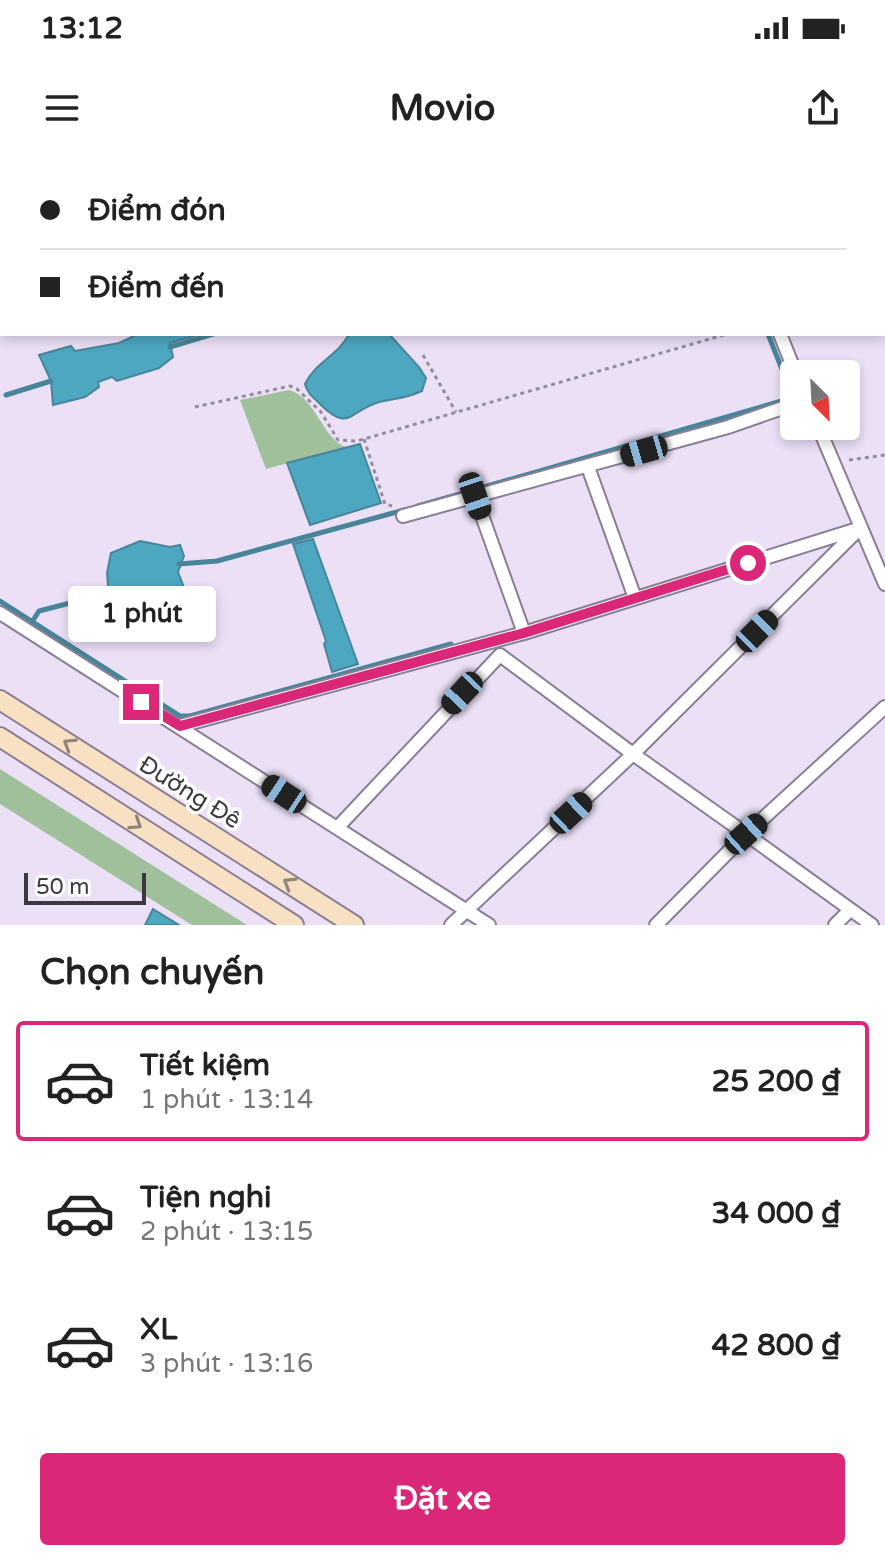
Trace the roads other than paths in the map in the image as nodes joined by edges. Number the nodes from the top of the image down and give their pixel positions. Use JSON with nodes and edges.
{"nodes":[{"id":1,"x":781,"y":336,"type":"edge"},
{"id":2,"x":790,"y":360,"type":"edge"},
{"id":3,"x":780,"y":409,"type":"edge"},
{"id":4,"x":824,"y":440,"type":"edge"},
{"id":5,"x":588,"y":467,"type":"junction"},
{"id":6,"x":475,"y":496,"type":"junction"},
{"id":7,"x":403,"y":516,"type":"dead end"},
{"id":8,"x":861,"y":528,"type":"junction"},
{"id":9,"x":885,"y":584,"type":"edge"},
{"id":10,"x":635,"y":598,"type":"junction"},
{"id":11,"x":0,"y":613,"type":"edge"},
{"id":12,"x":524,"y":633,"type":"junction"},
{"id":13,"x":499,"y":639,"type":"junction"},
{"id":14,"x":500,"y":655,"type":"junction"},
{"id":15,"x":0,"y":700,"type":"edge"},
{"id":16,"x":885,"y":707,"type":"edge"},
{"id":17,"x":180,"y":726,"type":"junction"},
{"id":18,"x":0,"y":737,"type":"edge"},
{"id":19,"x":633,"y":754,"type":"junction"},
{"id":20,"x":337,"y":828,"type":"junction"},
{"id":21,"x":746,"y":834,"type":"junction"},
{"id":22,"x":850,"y":910,"type":"junction"},
{"id":23,"x":468,"y":911,"type":"junction"},
{"id":24,"x":294,"y":925,"type":"edge"},
{"id":25,"x":354,"y":925,"type":"edge"},
{"id":26,"x":451,"y":925,"type":"edge"},
{"id":27,"x":489,"y":925,"type":"edge"},
{"id":28,"x":656,"y":925,"type":"edge"},
{"id":29,"x":835,"y":925,"type":"edge"},
{"id":30,"x":872,"y":925,"type":"edge"}],
"edges":[{"from":1,"to":2,"type":"street"},
{"from":3,"to":5,"type":"street"},
{"from":4,"to":8,"type":"street"},
{"from":5,"to":6,"type":"street"},
{"from":5,"to":10,"type":"street"},
{"from":6,"to":7,"type":"street"},
{"from":6,"to":12,"type":"street"},
{"from":8,"to":9,"type":"street"},
{"from":8,"to":10,"type":"street"},
{"from":8,"to":19,"type":"street"},
{"from":10,"to":12,"type":"street"},
{"from":11,"to":17,"type":"street"},
{"from":12,"to":13,"type":"street"},
{"from":13,"to":14,"type":"street"},
{"from":13,"to":17,"type":"street"},
{"from":14,"to":19,"type":"street"},
{"from":14,"to":20,"type":"street"},
{"from":25,"to":15,"type":"street","name":"Đường Đê","one_way":true},
{"from":16,"to":21,"type":"street"},
{"from":17,"to":20,"type":"street"},
{"from":18,"to":24,"type":"street","one_way":true},
{"from":19,"to":21,"type":"street"},
{"from":19,"to":23,"type":"street"},
{"from":20,"to":23,"type":"street"},
{"from":21,"to":22,"type":"street"},
{"from":21,"to":28,"type":"street"},
{"from":22,"to":29,"type":"street"},
{"from":22,"to":30,"type":"street"},
{"from":23,"to":26,"type":"street"},
{"from":23,"to":27,"type":"street"}]}
